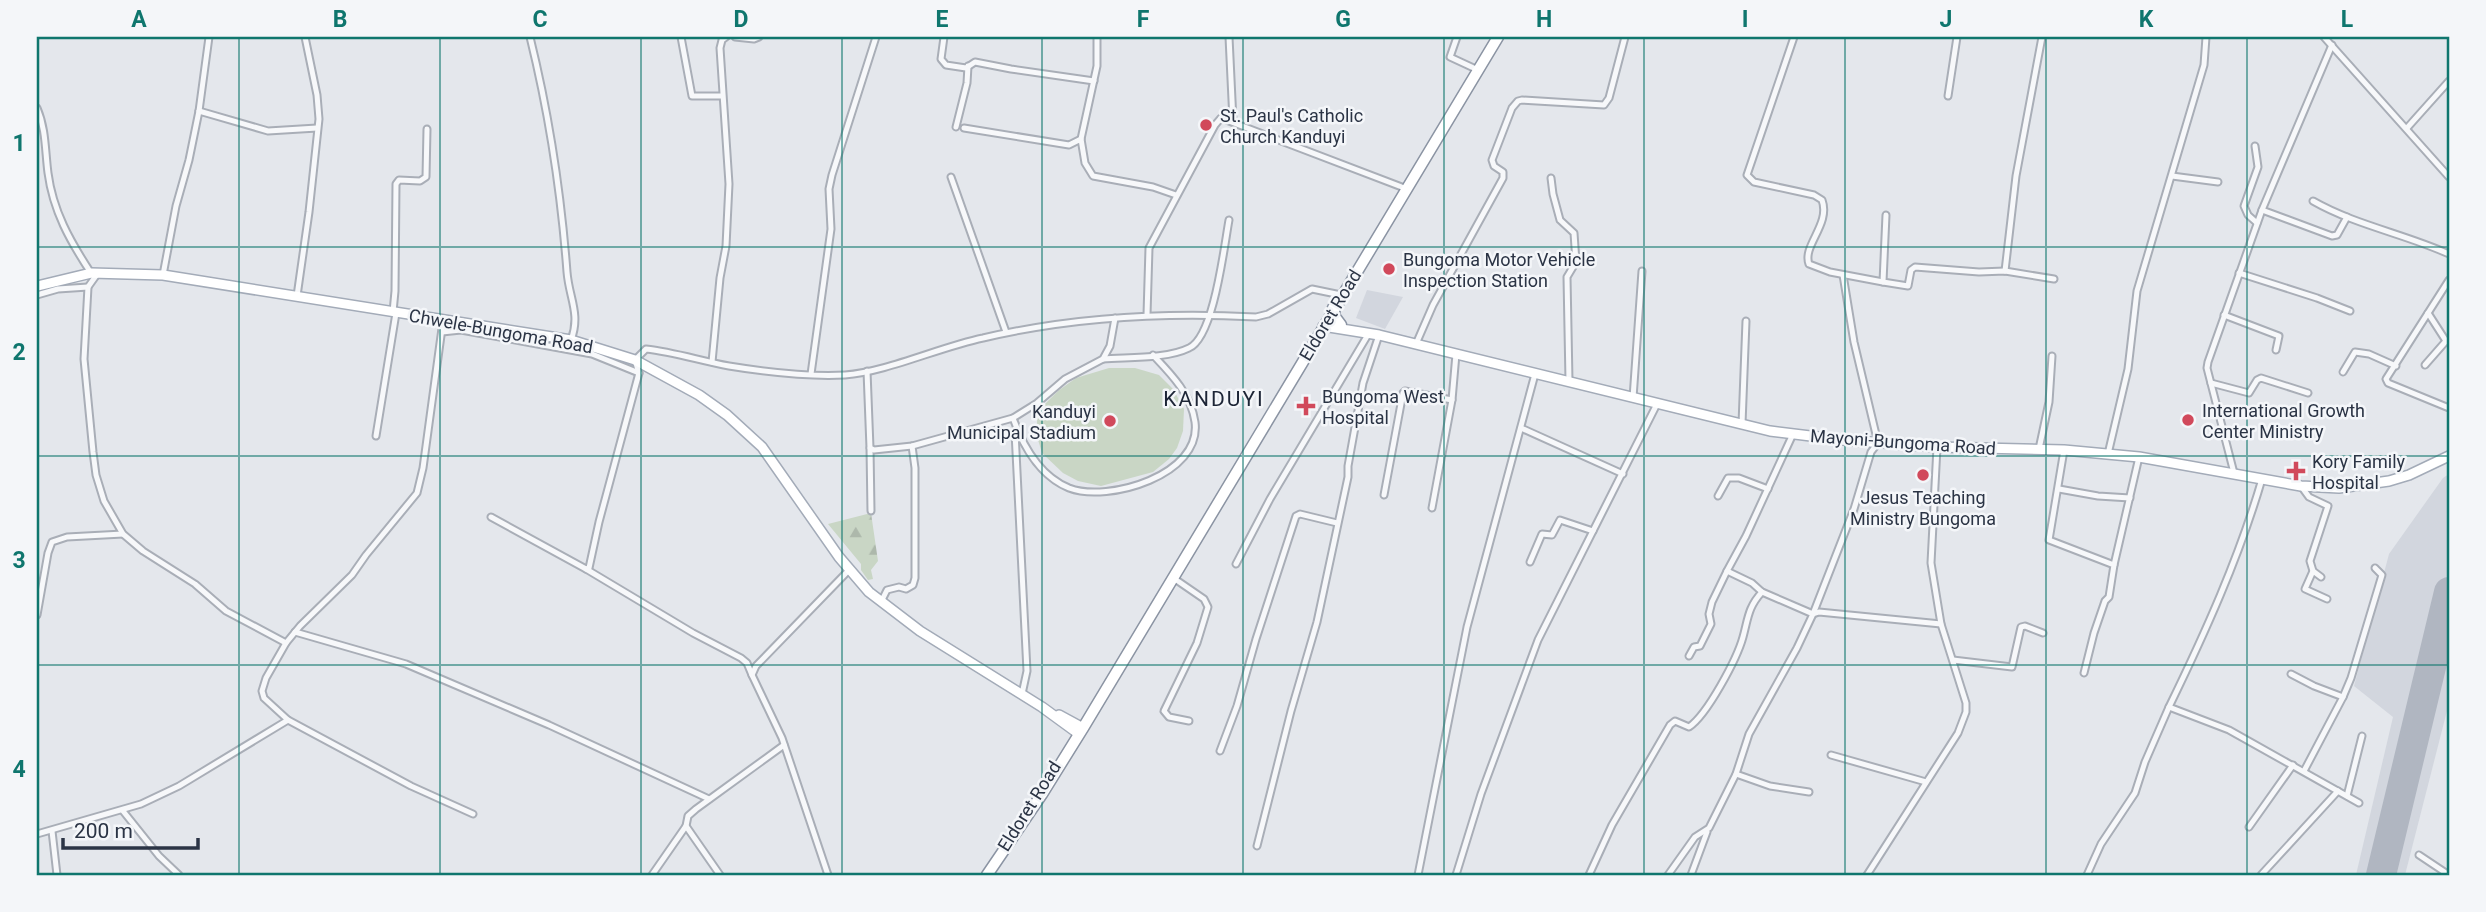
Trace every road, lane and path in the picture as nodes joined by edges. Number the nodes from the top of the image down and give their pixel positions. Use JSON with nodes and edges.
{"nodes":[{"id":1,"x":209,"y":37,"type":"edge"},
{"id":2,"x":305,"y":37,"type":"edge"},
{"id":3,"x":530,"y":37,"type":"edge"},
{"id":4,"x":681,"y":37,"type":"edge"},
{"id":5,"x":726,"y":37,"type":"edge"},
{"id":6,"x":734,"y":37,"type":"edge"},
{"id":7,"x":759,"y":37,"type":"edge"},
{"id":8,"x":876,"y":37,"type":"edge"},
{"id":9,"x":944,"y":37,"type":"edge"},
{"id":10,"x":1097,"y":37,"type":"edge"},
{"id":11,"x":1229,"y":37,"type":"edge"},
{"id":12,"x":1457,"y":37,"type":"edge"},
{"id":13,"x":1498,"y":37,"type":"edge"},
{"id":14,"x":1625,"y":37,"type":"edge"},
{"id":15,"x":1794,"y":37,"type":"edge"},
{"id":16,"x":1957,"y":37,"type":"edge"},
{"id":17,"x":2042,"y":37,"type":"edge"},
{"id":18,"x":2206,"y":37,"type":"edge"},
{"id":19,"x":2324,"y":37,"type":"edge"},
{"id":20,"x":2332,"y":45,"type":"junction"},
{"id":21,"x":968,"y":66,"type":"junction"},
{"id":22,"x":1478,"y":70,"type":"junction"},
{"id":23,"x":1094,"y":81,"type":"junction"},
{"id":24,"x":2449,"y":81,"type":"edge"},
{"id":25,"x":722,"y":96,"type":"junction"},
{"id":26,"x":1948,"y":96,"type":"dead end"},
{"id":27,"x":37,"y":107,"type":"edge"},
{"id":28,"x":199,"y":111,"type":"junction"},
{"id":29,"x":1233,"y":121,"type":"junction"},
{"id":30,"x":956,"y":127,"type":"dead end"},
{"id":31,"x":317,"y":128,"type":"junction"},
{"id":32,"x":964,"y":128,"type":"dead end"},
{"id":33,"x":2407,"y":128,"type":"junction"},
{"id":34,"x":427,"y":129,"type":"dead end"},
{"id":35,"x":1081,"y":139,"type":"junction"},
{"id":36,"x":2255,"y":146,"type":"dead end"},
{"id":37,"x":2448,"y":173,"type":"edge"},
{"id":38,"x":2172,"y":176,"type":"junction"},
{"id":39,"x":951,"y":177,"type":"dead end"},
{"id":40,"x":1551,"y":178,"type":"dead end"},
{"id":41,"x":2218,"y":182,"type":"dead end"},
{"id":42,"x":1407,"y":189,"type":"junction"},
{"id":43,"x":1176,"y":195,"type":"junction"},
{"id":44,"x":2313,"y":201,"type":"dead end"},
{"id":45,"x":2262,"y":210,"type":"junction"},
{"id":46,"x":1886,"y":215,"type":"dead end"},
{"id":47,"x":2347,"y":216,"type":"junction"},
{"id":48,"x":1229,"y":220,"type":"dead end"},
{"id":49,"x":2257,"y":223,"type":"junction"},
{"id":50,"x":2449,"y":254,"type":"edge"},
{"id":51,"x":1642,"y":271,"type":"dead end"},
{"id":52,"x":2005,"y":271,"type":"junction"},
{"id":53,"x":2239,"y":272,"type":"junction"},
{"id":54,"x":94,"y":273,"type":"junction"},
{"id":55,"x":163,"y":275,"type":"junction"},
{"id":56,"x":1843,"y":275,"type":"junction"},
{"id":57,"x":2054,"y":279,"type":"dead end"},
{"id":58,"x":1882,"y":282,"type":"junction"},
{"id":59,"x":37,"y":286,"type":"edge"},
{"id":60,"x":2448,"y":286,"type":"edge"},
{"id":61,"x":88,"y":287,"type":"junction"},
{"id":62,"x":37,"y":295,"type":"edge"},
{"id":63,"x":1341,"y":295,"type":"junction"},
{"id":64,"x":297,"y":296,"type":"junction"},
{"id":65,"x":1333,"y":308,"type":"junction"},
{"id":66,"x":2350,"y":311,"type":"dead end"},
{"id":67,"x":395,"y":313,"type":"junction"},
{"id":68,"x":2428,"y":313,"type":"junction"},
{"id":69,"x":1147,"y":315,"type":"junction"},
{"id":70,"x":1210,"y":315,"type":"junction"},
{"id":71,"x":2224,"y":315,"type":"junction"},
{"id":72,"x":1115,"y":318,"type":"junction"},
{"id":73,"x":443,"y":321,"type":"junction"},
{"id":74,"x":1746,"y":321,"type":"dead end"},
{"id":75,"x":1324,"y":324,"type":"junction"},
{"id":76,"x":1341,"y":325,"type":"junction"},
{"id":77,"x":442,"y":332,"type":"junction"},
{"id":78,"x":1006,"y":332,"type":"junction"},
{"id":79,"x":494,"y":333,"type":"junction"},
{"id":80,"x":1369,"y":333,"type":"junction"},
{"id":81,"x":571,"y":340,"type":"junction"},
{"id":82,"x":1416,"y":344,"type":"junction"},
{"id":83,"x":2276,"y":350,"type":"dead end"},
{"id":84,"x":1456,"y":354,"type":"junction"},
{"id":85,"x":1153,"y":355,"type":"junction"},
{"id":86,"x":2052,"y":356,"type":"dead end"},
{"id":87,"x":1103,"y":359,"type":"junction"},
{"id":88,"x":635,"y":360,"type":"junction"},
{"id":89,"x":712,"y":362,"type":"junction"},
{"id":90,"x":2425,"y":365,"type":"dead end"},
{"id":91,"x":2396,"y":366,"type":"junction"},
{"id":92,"x":867,"y":371,"type":"junction"},
{"id":93,"x":2343,"y":372,"type":"dead end"},
{"id":94,"x":639,"y":373,"type":"junction"},
{"id":95,"x":1535,"y":373,"type":"junction"},
{"id":96,"x":811,"y":374,"type":"junction"},
{"id":97,"x":1569,"y":381,"type":"junction"},
{"id":98,"x":2211,"y":383,"type":"junction"},
{"id":99,"x":2308,"y":393,"type":"dead end"},
{"id":100,"x":1633,"y":398,"type":"junction"},
{"id":101,"x":1452,"y":400,"type":"junction"},
{"id":102,"x":1657,"y":404,"type":"junction"},
{"id":103,"x":2449,"y":408,"type":"edge"},
{"id":104,"x":1013,"y":418,"type":"junction"},
{"id":105,"x":1742,"y":424,"type":"junction"},
{"id":106,"x":1521,"y":428,"type":"junction"},
{"id":107,"x":1793,"y":434,"type":"junction"},
{"id":108,"x":376,"y":436,"type":"dead end"},
{"id":109,"x":1878,"y":443,"type":"junction"},
{"id":110,"x":912,"y":446,"type":"junction"},
{"id":111,"x":1937,"y":447,"type":"junction"},
{"id":112,"x":870,"y":448,"type":"junction"},
{"id":113,"x":2039,"y":449,"type":"junction"},
{"id":114,"x":2064,"y":450,"type":"junction"},
{"id":115,"x":2108,"y":454,"type":"junction"},
{"id":116,"x":2449,"y":456,"type":"edge"},
{"id":117,"x":2139,"y":457,"type":"junction"},
{"id":118,"x":2234,"y":473,"type":"junction"},
{"id":119,"x":1623,"y":474,"type":"junction"},
{"id":120,"x":2262,"y":478,"type":"junction"},
{"id":121,"x":2301,"y":486,"type":"junction"},
{"id":122,"x":1768,"y":489,"type":"junction"},
{"id":123,"x":2059,"y":489,"type":"junction"},
{"id":124,"x":1384,"y":495,"type":"dead end"},
{"id":125,"x":1718,"y":496,"type":"dead end"},
{"id":126,"x":2130,"y":498,"type":"junction"},
{"id":127,"x":1432,"y":508,"type":"dead end"},
{"id":128,"x":871,"y":511,"type":"dead end"},
{"id":129,"x":491,"y":517,"type":"dead end"},
{"id":130,"x":1337,"y":523,"type":"junction"},
{"id":131,"x":1593,"y":531,"type":"junction"},
{"id":132,"x":122,"y":534,"type":"junction"},
{"id":133,"x":1530,"y":562,"type":"dead end"},
{"id":134,"x":1236,"y":564,"type":"dead end"},
{"id":135,"x":2114,"y":565,"type":"junction"},
{"id":136,"x":2375,"y":568,"type":"dead end"},
{"id":137,"x":586,"y":569,"type":"junction"},
{"id":138,"x":849,"y":569,"type":"junction"},
{"id":139,"x":1727,"y":571,"type":"junction"},
{"id":140,"x":2313,"y":572,"type":"junction"},
{"id":141,"x":1172,"y":577,"type":"junction"},
{"id":142,"x":2321,"y":577,"type":"dead end"},
{"id":143,"x":1762,"y":592,"type":"junction"},
{"id":144,"x":2327,"y":599,"type":"dead end"},
{"id":145,"x":881,"y":602,"type":"junction"},
{"id":146,"x":1813,"y":614,"type":"junction"},
{"id":147,"x":37,"y":615,"type":"edge"},
{"id":148,"x":1941,"y":624,"type":"junction"},
{"id":149,"x":295,"y":632,"type":"junction"},
{"id":150,"x":2043,"y":633,"type":"dead end"},
{"id":151,"x":286,"y":643,"type":"junction"},
{"id":152,"x":1689,"y":656,"type":"dead end"},
{"id":153,"x":1953,"y":660,"type":"junction"},
{"id":154,"x":2084,"y":673,"type":"dead end"},
{"id":155,"x":2291,"y":674,"type":"dead end"},
{"id":156,"x":752,"y":675,"type":"junction"},
{"id":157,"x":1022,"y":695,"type":"junction"},
{"id":158,"x":2343,"y":697,"type":"junction"},
{"id":159,"x":2169,"y":707,"type":"junction"},
{"id":160,"x":288,"y":720,"type":"junction"},
{"id":161,"x":1189,"y":722,"type":"dead end"},
{"id":162,"x":1079,"y":730,"type":"junction"},
{"id":163,"x":2362,"y":736,"type":"dead end"},
{"id":164,"x":784,"y":745,"type":"junction"},
{"id":165,"x":1220,"y":751,"type":"dead end"},
{"id":166,"x":1830,"y":755,"type":"dead end"},
{"id":167,"x":2293,"y":765,"type":"junction"},
{"id":168,"x":2304,"y":771,"type":"junction"},
{"id":169,"x":1735,"y":774,"type":"junction"},
{"id":170,"x":1926,"y":782,"type":"junction"},
{"id":171,"x":2338,"y":791,"type":"junction"},
{"id":172,"x":1809,"y":792,"type":"dead end"},
{"id":173,"x":2347,"y":796,"type":"junction"},
{"id":174,"x":709,"y":799,"type":"junction"},
{"id":175,"x":2359,"y":803,"type":"dead end"},
{"id":176,"x":123,"y":811,"type":"junction"},
{"id":177,"x":473,"y":814,"type":"dead end"},
{"id":178,"x":686,"y":826,"type":"junction"},
{"id":179,"x":2249,"y":827,"type":"dead end"},
{"id":180,"x":1709,"y":828,"type":"junction"},
{"id":181,"x":52,"y":831,"type":"junction"},
{"id":182,"x":37,"y":834,"type":"edge"},
{"id":183,"x":1257,"y":846,"type":"dead end"},
{"id":184,"x":2419,"y":855,"type":"dead end"},
{"id":185,"x":2090,"y":874,"type":"edge"},
{"id":186,"x":57,"y":875,"type":"edge"},
{"id":187,"x":179,"y":875,"type":"edge"},
{"id":188,"x":652,"y":875,"type":"edge"},
{"id":189,"x":720,"y":875,"type":"edge"},
{"id":190,"x":828,"y":875,"type":"edge"},
{"id":191,"x":986,"y":875,"type":"edge"},
{"id":192,"x":1418,"y":875,"type":"edge"},
{"id":193,"x":1456,"y":875,"type":"edge"},
{"id":194,"x":1589,"y":875,"type":"edge"},
{"id":195,"x":1668,"y":875,"type":"edge"},
{"id":196,"x":1691,"y":875,"type":"edge"},
{"id":197,"x":1867,"y":875,"type":"edge"},
{"id":198,"x":2261,"y":875,"type":"edge"},
{"id":199,"x":2449,"y":875,"type":"edge"}],
"edges":[{"from":1,"to":28,"type":"street"},
{"from":2,"to":31,"type":"street"},
{"from":3,"to":81,"type":"street"},
{"from":4,"to":25,"type":"street"},
{"from":5,"to":25,"type":"street"},
{"from":6,"to":7,"type":"street"},
{"from":8,"to":96,"type":"street"},
{"from":9,"to":21,"type":"street"},
{"from":10,"to":23,"type":"street"},
{"from":11,"to":29,"type":"street"},
{"from":12,"to":22,"type":"street"},
{"from":13,"to":22,"type":"highway","name":"Eldoret Road"},
{"from":14,"to":82,"type":"street"},
{"from":15,"to":56,"type":"street"},
{"from":16,"to":26,"type":"street"},
{"from":17,"to":52,"type":"street"},
{"from":18,"to":38,"type":"street"},
{"from":19,"to":20,"type":"street"},
{"from":20,"to":33,"type":"street"},
{"from":20,"to":45,"type":"street"},
{"from":21,"to":23,"type":"street"},
{"from":21,"to":30,"type":"street"},
{"from":22,"to":42,"type":"highway","name":"Eldoret Road"},
{"from":23,"to":35,"type":"street"},
{"from":24,"to":33,"type":"street"},
{"from":25,"to":89,"type":"street"},
{"from":27,"to":54,"type":"street"},
{"from":28,"to":31,"type":"street"},
{"from":28,"to":55,"type":"street"},
{"from":29,"to":42,"type":"street"},
{"from":29,"to":43,"type":"street"},
{"from":31,"to":64,"type":"street"},
{"from":32,"to":35,"type":"street"},
{"from":33,"to":37,"type":"street"},
{"from":34,"to":67,"type":"street"},
{"from":35,"to":43,"type":"street"},
{"from":36,"to":49,"type":"street"},
{"from":38,"to":41,"type":"street"},
{"from":38,"to":115,"type":"street"},
{"from":39,"to":78,"type":"street"},
{"from":40,"to":97,"type":"street"},
{"from":42,"to":63,"type":"highway","name":"Eldoret Road"},
{"from":43,"to":69,"type":"street"},
{"from":44,"to":47,"type":"street"},
{"from":45,"to":47,"type":"street"},
{"from":45,"to":49,"type":"street"},
{"from":46,"to":58,"type":"street"},
{"from":47,"to":50,"type":"street"},
{"from":48,"to":70,"type":"street"},
{"from":49,"to":53,"type":"street"},
{"from":51,"to":100,"type":"street"},
{"from":52,"to":57,"type":"street"},
{"from":52,"to":58,"type":"street"},
{"from":53,"to":66,"type":"street"},
{"from":53,"to":71,"type":"street"},
{"from":54,"to":55,"type":"main road","name":"Chwele-Bungoma Road"},
{"from":54,"to":59,"type":"main road","name":"Chwele-Bungoma Road"},
{"from":54,"to":61,"type":"street"},
{"from":55,"to":64,"type":"main road","name":"Chwele-Bungoma Road"},
{"from":56,"to":58,"type":"street"},
{"from":56,"to":109,"type":"street"},
{"from":60,"to":68,"type":"street"},
{"from":61,"to":62,"type":"street"},
{"from":61,"to":132,"type":"street"},
{"from":63,"to":65,"type":"highway","name":"Eldoret Road"},
{"from":63,"to":70,"type":"street"},
{"from":64,"to":67,"type":"main road","name":"Chwele-Bungoma Road"},
{"from":65,"to":75,"type":"highway","name":"Eldoret Road"},
{"from":65,"to":76,"type":"highway"},
{"from":67,"to":73,"type":"main road","name":"Chwele-Bungoma Road"},
{"from":67,"to":108,"type":"street"},
{"from":68,"to":90,"type":"street"},
{"from":68,"to":91,"type":"street"},
{"from":69,"to":70,"type":"street"},
{"from":69,"to":72,"type":"street"},
{"from":70,"to":85,"type":"street"},
{"from":71,"to":83,"type":"street"},
{"from":71,"to":98,"type":"street"},
{"from":72,"to":78,"type":"street"},
{"from":72,"to":87,"type":"street"},
{"from":73,"to":77,"type":"street"},
{"from":73,"to":79,"type":"main road","name":"Chwele-Bungoma Road"},
{"from":74,"to":105,"type":"street"},
{"from":75,"to":76,"type":"main road"},
{"from":75,"to":80,"type":"main road"},
{"from":75,"to":141,"type":"highway","name":"Eldoret Road"},
{"from":76,"to":80,"type":"main road"},
{"from":77,"to":79,"type":"street"},
{"from":77,"to":149,"type":"street"},
{"from":78,"to":92,"type":"street"},
{"from":79,"to":81,"type":"main road","name":"Chwele-Bungoma Road"},
{"from":79,"to":94,"type":"street"},
{"from":80,"to":82,"type":"main road","name":"Mayoni-Bungoma Road"},
{"from":80,"to":130,"type":"street"},
{"from":80,"to":134,"type":"street"},
{"from":81,"to":88,"type":"main road","name":"Chwele-Bungoma Road"},
{"from":82,"to":84,"type":"main road","name":"Mayoni-Bungoma Road"},
{"from":84,"to":95,"type":"main road","name":"Mayoni-Bungoma Road"},
{"from":84,"to":101,"type":"street"},
{"from":85,"to":87,"type":"street"},
{"from":85,"to":104,"type":"street"},
{"from":86,"to":113,"type":"street"},
{"from":87,"to":104,"type":"street"},
{"from":88,"to":89,"type":"street"},
{"from":88,"to":94,"type":"street"},
{"from":88,"to":138,"type":"main road","name":"Chwele-Bungoma Road"},
{"from":89,"to":96,"type":"street"},
{"from":91,"to":93,"type":"street"},
{"from":91,"to":103,"type":"street"},
{"from":92,"to":96,"type":"street"},
{"from":92,"to":112,"type":"street"},
{"from":94,"to":137,"type":"street"},
{"from":95,"to":97,"type":"main road","name":"Mayoni-Bungoma Road"},
{"from":95,"to":106,"type":"street"},
{"from":97,"to":100,"type":"main road","name":"Mayoni-Bungoma Road"},
{"from":98,"to":99,"type":"street"},
{"from":98,"to":118,"type":"street"},
{"from":100,"to":102,"type":"main road","name":"Mayoni-Bungoma Road"},
{"from":101,"to":124,"type":"street"},
{"from":101,"to":127,"type":"street"},
{"from":102,"to":105,"type":"main road","name":"Mayoni-Bungoma Road"},
{"from":102,"to":119,"type":"street"},
{"from":104,"to":110,"type":"street"},
{"from":104,"to":157,"type":"street"},
{"from":105,"to":107,"type":"main road","name":"Mayoni-Bungoma Road"},
{"from":106,"to":119,"type":"street"},
{"from":106,"to":192,"type":"street"},
{"from":107,"to":109,"type":"main road","name":"Mayoni-Bungoma Road"},
{"from":107,"to":122,"type":"street"},
{"from":109,"to":111,"type":"main road","name":"Mayoni-Bungoma Road"},
{"from":109,"to":146,"type":"street"},
{"from":110,"to":112,"type":"street"},
{"from":110,"to":145,"type":"street"},
{"from":111,"to":113,"type":"main road","name":"Mayoni-Bungoma Road"},
{"from":111,"to":148,"type":"street"},
{"from":112,"to":128,"type":"street"},
{"from":113,"to":114,"type":"main road","name":"Mayoni-Bungoma Road"},
{"from":114,"to":115,"type":"main road","name":"Mayoni-Bungoma Road"},
{"from":114,"to":123,"type":"street"},
{"from":115,"to":117,"type":"main road","name":"Mayoni-Bungoma Road"},
{"from":116,"to":121,"type":"main road","name":"Mayoni-Bungoma Road"},
{"from":117,"to":118,"type":"main road","name":"Mayoni-Bungoma Road"},
{"from":117,"to":126,"type":"street"},
{"from":118,"to":120,"type":"main road","name":"Mayoni-Bungoma Road"},
{"from":119,"to":131,"type":"street"},
{"from":120,"to":121,"type":"main road","name":"Mayoni-Bungoma Road"},
{"from":120,"to":159,"type":"street"},
{"from":121,"to":140,"type":"street"},
{"from":122,"to":125,"type":"street"},
{"from":122,"to":139,"type":"street"},
{"from":123,"to":126,"type":"street"},
{"from":123,"to":135,"type":"street"},
{"from":126,"to":135,"type":"street"},
{"from":129,"to":137,"type":"street"},
{"from":130,"to":165,"type":"street"},
{"from":130,"to":183,"type":"street"},
{"from":131,"to":133,"type":"street"},
{"from":131,"to":193,"type":"street"},
{"from":132,"to":147,"type":"street"},
{"from":132,"to":151,"type":"street"},
{"from":135,"to":154,"type":"street"},
{"from":136,"to":158,"type":"street"},
{"from":137,"to":156,"type":"street"},
{"from":138,"to":145,"type":"main road","name":"Chwele-Bungoma Road"},
{"from":138,"to":156,"type":"street"},
{"from":139,"to":143,"type":"street"},
{"from":139,"to":152,"type":"street"},
{"from":140,"to":142,"type":"street"},
{"from":140,"to":144,"type":"street"},
{"from":141,"to":161,"type":"street"},
{"from":141,"to":162,"type":"highway","name":"Eldoret Road"},
{"from":143,"to":146,"type":"street"},
{"from":143,"to":194,"type":"street"},
{"from":145,"to":157,"type":"main road","name":"Chwele-Bungoma Road"},
{"from":146,"to":148,"type":"street"},
{"from":146,"to":169,"type":"street"},
{"from":148,"to":153,"type":"street"},
{"from":149,"to":151,"type":"street"},
{"from":149,"to":174,"type":"street"},
{"from":150,"to":153,"type":"street"},
{"from":151,"to":160,"type":"street"},
{"from":153,"to":170,"type":"street"},
{"from":155,"to":158,"type":"street"},
{"from":156,"to":164,"type":"street"},
{"from":157,"to":162,"type":"main road","name":"Chwele-Bungoma Road"},
{"from":158,"to":168,"type":"street"},
{"from":159,"to":167,"type":"street"},
{"from":159,"to":185,"type":"street"},
{"from":160,"to":176,"type":"street"},
{"from":160,"to":177,"type":"street"},
{"from":162,"to":191,"type":"highway","name":"Eldoret Road"},
{"from":163,"to":173,"type":"street"},
{"from":164,"to":174,"type":"street"},
{"from":164,"to":190,"type":"street"},
{"from":166,"to":170,"type":"street"},
{"from":167,"to":168,"type":"street"},
{"from":167,"to":179,"type":"street"},
{"from":168,"to":171,"type":"street"},
{"from":169,"to":172,"type":"street"},
{"from":169,"to":180,"type":"street"},
{"from":170,"to":197,"type":"street"},
{"from":171,"to":173,"type":"street"},
{"from":171,"to":198,"type":"street"},
{"from":173,"to":175,"type":"street"},
{"from":174,"to":178,"type":"street"},
{"from":176,"to":181,"type":"street"},
{"from":176,"to":187,"type":"street"},
{"from":178,"to":188,"type":"street"},
{"from":178,"to":189,"type":"street"},
{"from":180,"to":195,"type":"street"},
{"from":180,"to":196,"type":"street"},
{"from":181,"to":182,"type":"street"},
{"from":181,"to":186,"type":"street"},
{"from":184,"to":199,"type":"street"}]}
